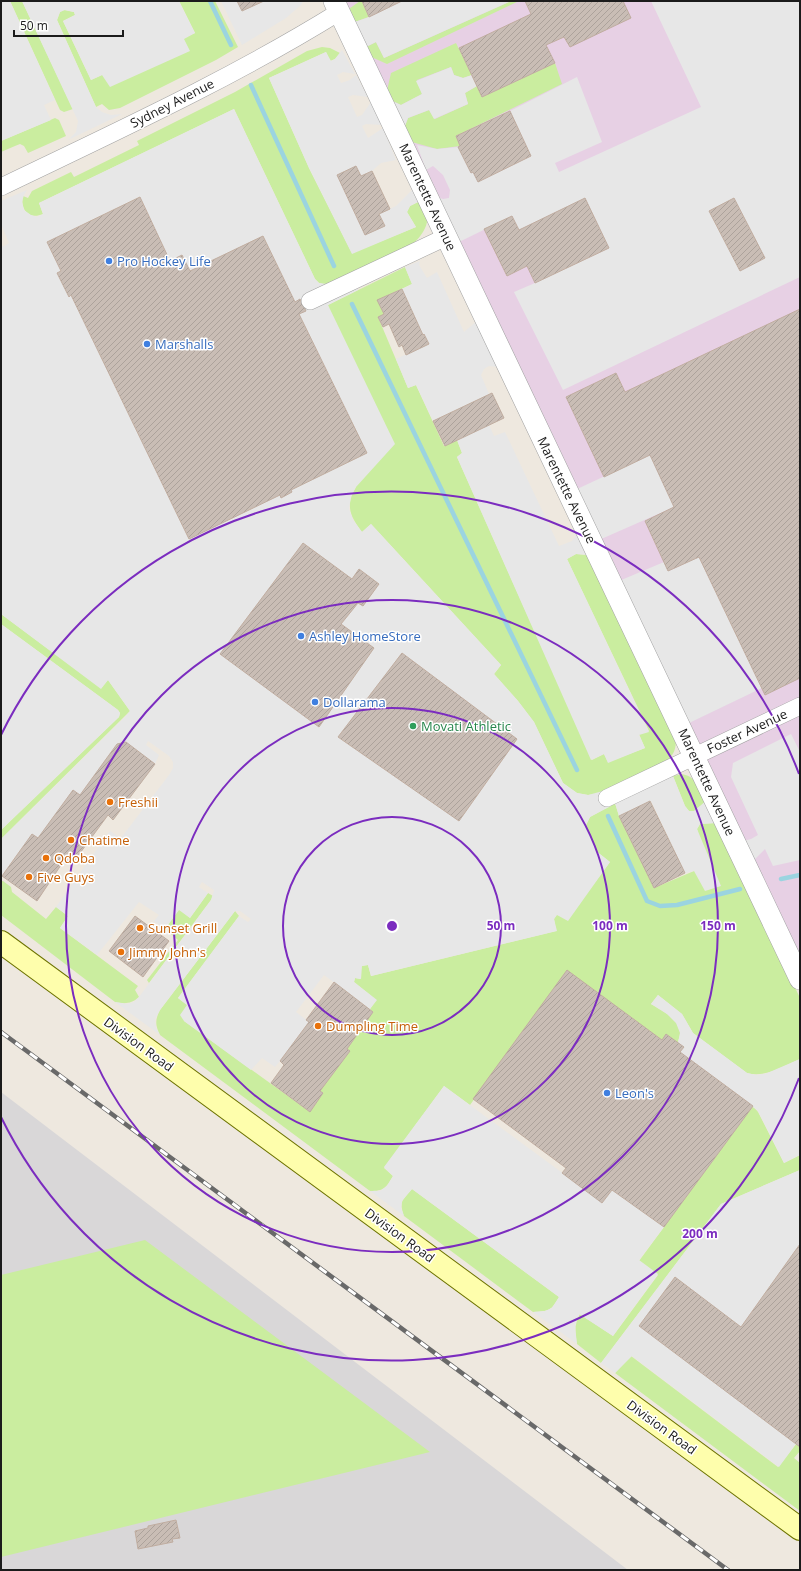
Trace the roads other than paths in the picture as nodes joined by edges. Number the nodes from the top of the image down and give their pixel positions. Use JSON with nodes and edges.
{"nodes":[{"id":1,"x":337,"y":6,"type":"edge"},
{"id":2,"x":1,"y":187,"type":"edge"},
{"id":3,"x":446,"y":237,"type":"junction"},
{"id":4,"x":310,"y":301,"type":"dead end"},
{"id":5,"x":800,"y":706,"type":"edge"},
{"id":6,"x":694,"y":756,"type":"junction"},
{"id":7,"x":607,"y":798,"type":"dead end"},
{"id":8,"x":1,"y":942,"type":"edge"},
{"id":9,"x":800,"y":979,"type":"edge"},
{"id":10,"x":800,"y":1529,"type":"edge"}],
"edges":[{"from":1,"to":2,"type":"street","name":"Sydney Avenue"},
{"from":1,"to":3,"type":"street","name":"Marentette Avenue"},
{"from":3,"to":4,"type":"street"},
{"from":3,"to":6,"type":"street","name":"Marentette Avenue"},
{"from":5,"to":6,"type":"street","name":"Foster Avenue"},
{"from":6,"to":7,"type":"street","name":"Foster Avenue"},
{"from":6,"to":9,"type":"street","name":"Marentette Avenue"},
{"from":8,"to":10,"type":"main road","name":"Division Road"}]}
